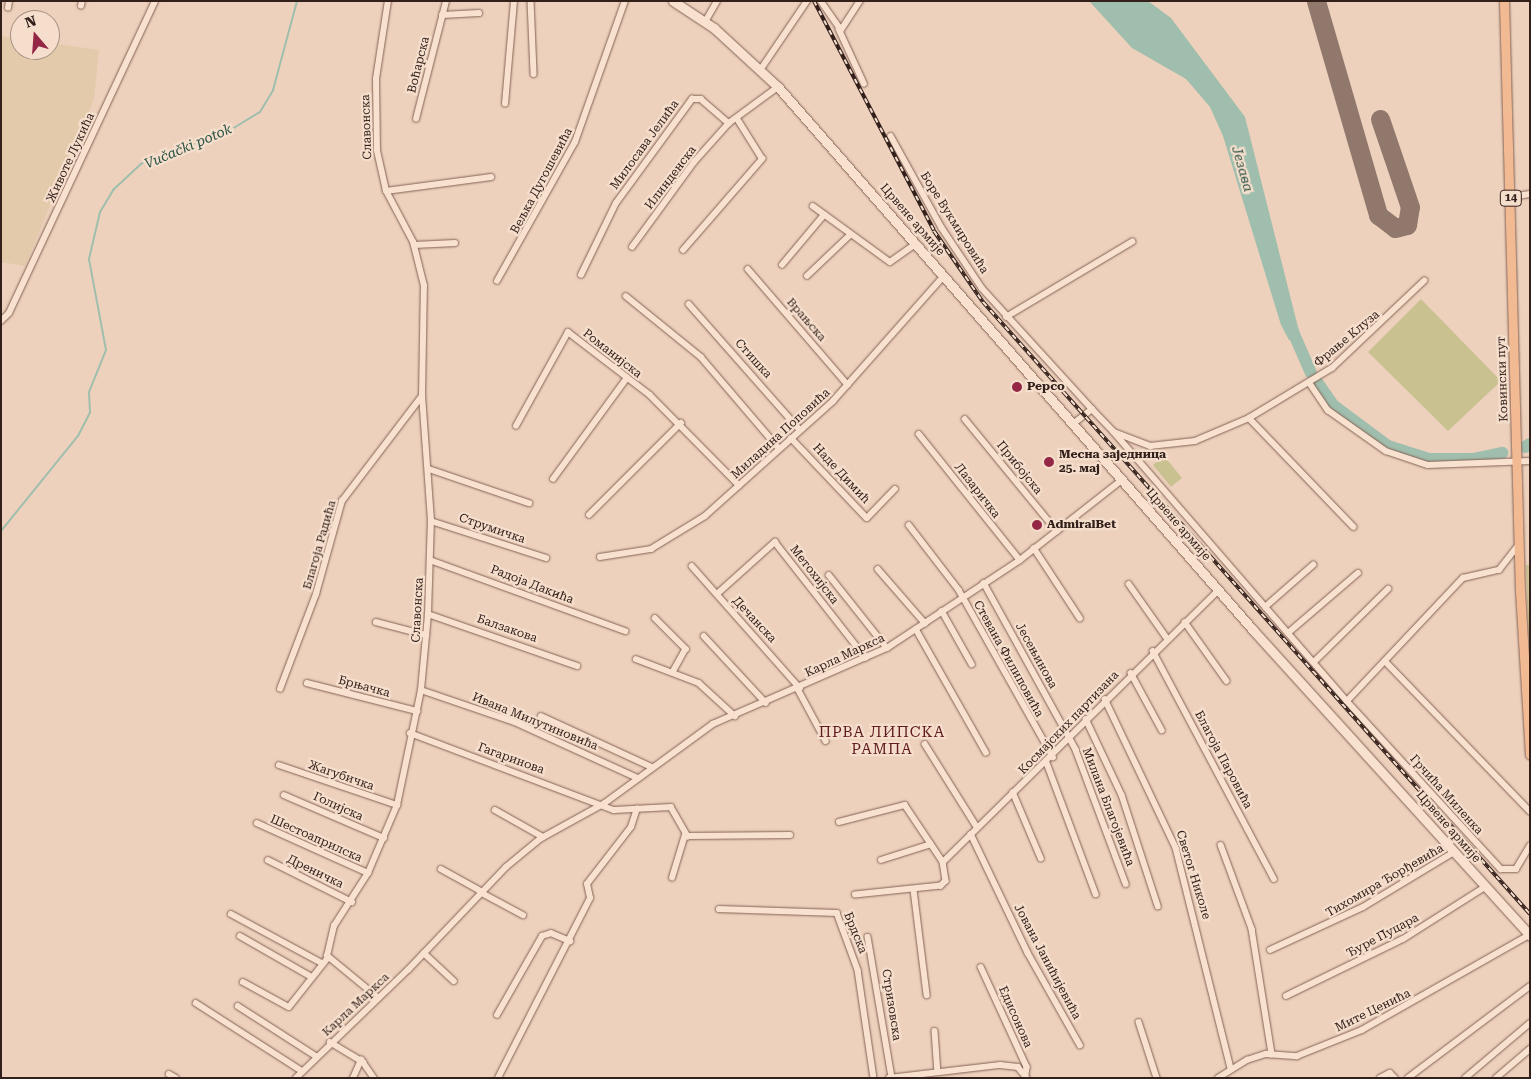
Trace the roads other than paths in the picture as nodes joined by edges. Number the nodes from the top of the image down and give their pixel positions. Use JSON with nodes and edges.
{"nodes":[{"id":1,"x":155,"y":1,"type":"edge"},
{"id":2,"x":388,"y":1,"type":"edge"},
{"id":3,"x":446,"y":1,"type":"edge"},
{"id":4,"x":514,"y":1,"type":"edge"},
{"id":5,"x":531,"y":1,"type":"edge"},
{"id":6,"x":625,"y":1,"type":"edge"},
{"id":7,"x":673,"y":1,"type":"edge"},
{"id":8,"x":717,"y":1,"type":"edge"},
{"id":9,"x":807,"y":1,"type":"edge"},
{"id":10,"x":821,"y":1,"type":"edge"},
{"id":11,"x":860,"y":1,"type":"edge"},
{"id":12,"x":1504,"y":1,"type":"edge"},
{"id":13,"x":479,"y":13,"type":"dead end"},
{"id":14,"x":442,"y":15,"type":"junction"},
{"id":15,"x":705,"y":22,"type":"junction"},
{"id":16,"x":839,"y":29,"type":"junction"},
{"id":17,"x":761,"y":69,"type":"junction"},
{"id":18,"x":534,"y":74,"type":"dead end"},
{"id":19,"x":864,"y":83,"type":"dead end"},
{"id":20,"x":778,"y":87,"type":"junction"},
{"id":21,"x":505,"y":104,"type":"dead end"},
{"id":22,"x":416,"y":119,"type":"dead end"},
{"id":23,"x":737,"y":119,"type":"junction"},
{"id":24,"x":729,"y":123,"type":"junction"},
{"id":25,"x":891,"y":136,"type":"dead end"},
{"id":26,"x":491,"y":178,"type":"dead end"},
{"id":27,"x":386,"y":191,"type":"junction"},
{"id":28,"x":1530,"y":194,"type":"edge"},
{"id":29,"x":1511,"y":196,"type":"junction"},
{"id":30,"x":813,"y":206,"type":"dead end"},
{"id":31,"x":824,"y":215,"type":"junction"},
{"id":32,"x":850,"y":236,"type":"junction"},
{"id":33,"x":1132,"y":242,"type":"dead end"},
{"id":34,"x":455,"y":243,"type":"dead end"},
{"id":35,"x":916,"y":244,"type":"junction"},
{"id":36,"x":414,"y":245,"type":"junction"},
{"id":37,"x":632,"y":248,"type":"dead end"},
{"id":38,"x":683,"y":250,"type":"dead end"},
{"id":39,"x":782,"y":266,"type":"dead end"},
{"id":40,"x":748,"y":269,"type":"dead end"},
{"id":41,"x":580,"y":275,"type":"dead end"},
{"id":42,"x":807,"y":276,"type":"dead end"},
{"id":43,"x":944,"y":276,"type":"junction"},
{"id":44,"x":497,"y":281,"type":"dead end"},
{"id":45,"x":1424,"y":281,"type":"dead end"},
{"id":46,"x":626,"y":296,"type":"dead end"},
{"id":47,"x":689,"y":304,"type":"dead end"},
{"id":48,"x":1006,"y":317,"type":"junction"},
{"id":49,"x":1,"y":321,"type":"edge"},
{"id":50,"x":627,"y":378,"type":"junction"},
{"id":51,"x":1309,"y":382,"type":"junction"},
{"id":52,"x":848,"y":385,"type":"junction"},
{"id":53,"x":422,"y":396,"type":"junction"},
{"id":54,"x":1092,"y":409,"type":"junction"},
{"id":55,"x":1249,"y":418,"type":"junction"},
{"id":56,"x":965,"y":419,"type":"dead end"},
{"id":57,"x":680,"y":423,"type":"junction"},
{"id":58,"x":1072,"y":424,"type":"junction"},
{"id":59,"x":516,"y":426,"type":"dead end"},
{"id":60,"x":800,"y":430,"type":"junction"},
{"id":61,"x":1114,"y":432,"type":"junction"},
{"id":62,"x":919,"y":434,"type":"dead end"},
{"id":63,"x":792,"y":438,"type":"junction"},
{"id":64,"x":778,"y":447,"type":"junction"},
{"id":65,"x":1530,"y":461,"type":"edge"},
{"id":66,"x":1518,"y":464,"type":"junction"},
{"id":67,"x":429,"y":468,"type":"junction"},
{"id":68,"x":553,"y":479,"type":"dead end"},
{"id":69,"x":1122,"y":480,"type":"junction"},
{"id":70,"x":740,"y":485,"type":"junction"},
{"id":71,"x":895,"y":488,"type":"dead end"},
{"id":72,"x":529,"y":503,"type":"dead end"},
{"id":73,"x":588,"y":515,"type":"dead end"},
{"id":74,"x":431,"y":521,"type":"junction"},
{"id":75,"x":910,"y":525,"type":"dead end"},
{"id":76,"x":1354,"y":527,"type":"dead end"},
{"id":77,"x":1057,"y":531,"type":"junction"},
{"id":78,"x":1519,"y":544,"type":"junction"},
{"id":79,"x":1034,"y":548,"type":"junction"},
{"id":80,"x":600,"y":557,"type":"dead end"},
{"id":81,"x":546,"y":558,"type":"dead end"},
{"id":82,"x":430,"y":560,"type":"junction"},
{"id":83,"x":1020,"y":560,"type":"junction"},
{"id":84,"x":1313,"y":565,"type":"dead end"},
{"id":85,"x":692,"y":566,"type":"dead end"},
{"id":86,"x":878,"y":569,"type":"dead end"},
{"id":87,"x":1358,"y":573,"type":"dead end"},
{"id":88,"x":829,"y":575,"type":"dead end"},
{"id":89,"x":984,"y":583,"type":"junction"},
{"id":90,"x":1129,"y":584,"type":"dead end"},
{"id":91,"x":1388,"y":589,"type":"dead end"},
{"id":92,"x":1218,"y":591,"type":"junction"},
{"id":93,"x":717,"y":594,"type":"junction"},
{"id":94,"x":962,"y":596,"type":"junction"},
{"id":95,"x":1265,"y":607,"type":"junction"},
{"id":96,"x":942,"y":611,"type":"junction"},
{"id":97,"x":428,"y":614,"type":"junction"},
{"id":98,"x":655,"y":618,"type":"dead end"},
{"id":99,"x":1080,"y":618,"type":"dead end"},
{"id":100,"x":376,"y":622,"type":"dead end"},
{"id":101,"x":925,"y":622,"type":"junction"},
{"id":102,"x":1185,"y":622,"type":"junction"},
{"id":103,"x":916,"y":630,"type":"junction"},
{"id":104,"x":625,"y":631,"type":"dead end"},
{"id":105,"x":1288,"y":633,"type":"junction"},
{"id":106,"x":426,"y":635,"type":"junction"},
{"id":107,"x":704,"y":636,"type":"dead end"},
{"id":108,"x":1167,"y":638,"type":"junction"},
{"id":109,"x":887,"y":648,"type":"junction"},
{"id":110,"x":1153,"y":651,"type":"junction"},
{"id":111,"x":866,"y":658,"type":"junction"},
{"id":112,"x":636,"y":659,"type":"dead end"},
{"id":113,"x":1385,"y":661,"type":"junction"},
{"id":114,"x":1314,"y":662,"type":"junction"},
{"id":115,"x":972,"y":664,"type":"dead end"},
{"id":116,"x":578,"y":666,"type":"dead end"},
{"id":117,"x":673,"y":672,"type":"junction"},
{"id":118,"x":1131,"y":673,"type":"junction"},
{"id":119,"x":1226,"y":682,"type":"dead end"},
{"id":120,"x":307,"y":683,"type":"dead end"},
{"id":121,"x":799,"y":688,"type":"junction"},
{"id":122,"x":280,"y":689,"type":"dead end"},
{"id":123,"x":421,"y":690,"type":"junction"},
{"id":124,"x":1105,"y":699,"type":"junction"},
{"id":125,"x":1347,"y":701,"type":"junction"},
{"id":126,"x":766,"y":703,"type":"junction"},
{"id":127,"x":416,"y":711,"type":"junction"},
{"id":128,"x":541,"y":716,"type":"dead end"},
{"id":129,"x":735,"y":716,"type":"junction"},
{"id":130,"x":1086,"y":719,"type":"junction"},
{"id":131,"x":1162,"y":730,"type":"dead end"},
{"id":132,"x":410,"y":733,"type":"junction"},
{"id":133,"x":1070,"y":738,"type":"junction"},
{"id":134,"x":826,"y":741,"type":"dead end"},
{"id":135,"x":925,"y":744,"type":"dead end"},
{"id":136,"x":986,"y":752,"type":"dead end"},
{"id":137,"x":1530,"y":756,"type":"edge"},
{"id":138,"x":1053,"y":757,"type":"junction"},
{"id":139,"x":1047,"y":763,"type":"junction"},
{"id":140,"x":278,"y":765,"type":"dead end"},
{"id":141,"x":652,"y":766,"type":"junction"},
{"id":142,"x":638,"y":778,"type":"junction"},
{"id":143,"x":1013,"y":792,"type":"junction"},
{"id":144,"x":284,"y":794,"type":"dead end"},
{"id":145,"x":605,"y":803,"type":"junction"},
{"id":146,"x":398,"y":805,"type":"junction"},
{"id":147,"x":637,"y":809,"type":"junction"},
{"id":148,"x":495,"y":810,"type":"dead end"},
{"id":149,"x":1530,"y":811,"type":"edge"},
{"id":150,"x":839,"y":822,"type":"dead end"},
{"id":151,"x":256,"y":823,"type":"dead end"},
{"id":152,"x":977,"y":827,"type":"junction"},
{"id":153,"x":971,"y":834,"type":"junction"},
{"id":154,"x":685,"y":835,"type":"junction"},
{"id":155,"x":790,"y":835,"type":"dead end"},
{"id":156,"x":543,"y":837,"type":"junction"},
{"id":157,"x":384,"y":838,"type":"junction"},
{"id":158,"x":931,"y":844,"type":"junction"},
{"id":159,"x":1221,"y":845,"type":"dead end"},
{"id":160,"x":1530,"y":846,"type":"edge"},
{"id":161,"x":1454,"y":852,"type":"junction"},
{"id":162,"x":1041,"y":858,"type":"dead end"},
{"id":163,"x":268,"y":860,"type":"dead end"},
{"id":164,"x":881,"y":860,"type":"dead end"},
{"id":165,"x":943,"y":862,"type":"junction"},
{"id":166,"x":441,"y":869,"type":"dead end"},
{"id":167,"x":368,"y":873,"type":"junction"},
{"id":168,"x":672,"y":878,"type":"dead end"},
{"id":169,"x":1274,"y":879,"type":"dead end"},
{"id":170,"x":1126,"y":884,"type":"dead end"},
{"id":171,"x":1485,"y":887,"type":"junction"},
{"id":172,"x":914,"y":890,"type":"junction"},
{"id":173,"x":480,"y":891,"type":"junction"},
{"id":174,"x":1096,"y":894,"type":"dead end"},
{"id":175,"x":855,"y":896,"type":"dead end"},
{"id":176,"x":352,"y":902,"type":"junction"},
{"id":177,"x":1158,"y":906,"type":"dead end"},
{"id":178,"x":718,"y":910,"type":"dead end"},
{"id":179,"x":231,"y":914,"type":"dead end"},
{"id":180,"x":523,"y":915,"type":"dead end"},
{"id":181,"x":240,"y":936,"type":"dead end"},
{"id":182,"x":1529,"y":936,"type":"edge"},
{"id":183,"x":868,"y":937,"type":"dead end"},
{"id":184,"x":570,"y":941,"type":"junction"},
{"id":185,"x":1270,"y":950,"type":"dead end"},
{"id":186,"x":424,"y":953,"type":"junction"},
{"id":187,"x":324,"y":961,"type":"junction"},
{"id":188,"x":981,"y":968,"type":"dead end"},
{"id":189,"x":312,"y":977,"type":"junction"},
{"id":190,"x":243,"y":982,"type":"dead end"},
{"id":191,"x":454,"y":982,"type":"dead end"},
{"id":192,"x":1530,"y":986,"type":"edge"},
{"id":193,"x":927,"y":995,"type":"dead end"},
{"id":194,"x":1286,"y":996,"type":"dead end"},
{"id":195,"x":378,"y":998,"type":"junction"},
{"id":196,"x":196,"y":1003,"type":"dead end"},
{"id":197,"x":238,"y":1006,"type":"dead end"},
{"id":198,"x":497,"y":1015,"type":"dead end"},
{"id":199,"x":1139,"y":1022,"type":"dead end"},
{"id":200,"x":1530,"y":1023,"type":"edge"},
{"id":201,"x":935,"y":1031,"type":"dead end"},
{"id":202,"x":330,"y":1042,"type":"junction"},
{"id":203,"x":1080,"y":1045,"type":"dead end"},
{"id":204,"x":1530,"y":1049,"type":"edge"},
{"id":205,"x":1272,"y":1054,"type":"junction"},
{"id":206,"x":316,"y":1056,"type":"junction"},
{"id":207,"x":361,"y":1060,"type":"junction"},
{"id":208,"x":1231,"y":1068,"type":"junction"},
{"id":209,"x":938,"y":1070,"type":"junction"},
{"id":210,"x":302,"y":1071,"type":"junction"},
{"id":211,"x":169,"y":1074,"type":"dead end"},
{"id":212,"x":1026,"y":1076,"type":"edge"},
{"id":213,"x":176,"y":1078,"type":"edge"},
{"id":214,"x":296,"y":1078,"type":"edge"},
{"id":215,"x":353,"y":1078,"type":"edge"},
{"id":216,"x":374,"y":1078,"type":"edge"},
{"id":217,"x":498,"y":1078,"type":"edge"},
{"id":218,"x":874,"y":1078,"type":"edge"},
{"id":219,"x":891,"y":1078,"type":"edge"},
{"id":220,"x":1157,"y":1078,"type":"edge"},
{"id":221,"x":1218,"y":1078,"type":"edge"},
{"id":222,"x":1380,"y":1078,"type":"edge"},
{"id":223,"x":1395,"y":1078,"type":"edge"},
{"id":224,"x":1408,"y":1078,"type":"edge"},
{"id":225,"x":1465,"y":1078,"type":"edge"},
{"id":226,"x":1496,"y":1078,"type":"edge"}],
"edges":[{"from":1,"to":49,"type":"street","name":"Животе Лукића"},
{"from":2,"to":27,"type":"street","name":"Славонска"},
{"from":3,"to":14,"type":"street","name":"Воћарска"},
{"from":4,"to":21,"type":"street"},
{"from":5,"to":18,"type":"street"},
{"from":6,"to":44,"type":"street","name":"Вељка Дугошевића"},
{"from":7,"to":15,"type":"main road","name":"Црвене армије"},
{"from":8,"to":15,"type":"street"},
{"from":9,"to":17,"type":"street"},
{"from":10,"to":16,"type":"street"},
{"from":11,"to":16,"type":"street"},
{"from":12,"to":29,"type":"main road","name":"Ковински пут","number":"14"},
{"from":13,"to":14,"type":"street"},
{"from":14,"to":22,"type":"street","name":"Воћарска"},
{"from":15,"to":17,"type":"main road","name":"Црвене армије"},
{"from":16,"to":19,"type":"street"},
{"from":17,"to":20,"type":"main road","name":"Црвене армије"},
{"from":20,"to":23,"type":"street"},
{"from":20,"to":35,"type":"main road","name":"Црвене армије"},
{"from":23,"to":24,"type":"street"},
{"from":23,"to":38,"type":"street"},
{"from":24,"to":37,"type":"street","name":"Илинденска"},
{"from":24,"to":41,"type":"street","name":"Милосава Јелића"},
{"from":25,"to":48,"type":"street","name":"Боре Вукмировића"},
{"from":26,"to":27,"type":"street"},
{"from":27,"to":36,"type":"street","name":"Славонска"},
{"from":28,"to":29,"type":"street"},
{"from":29,"to":66,"type":"main road","name":"Ковински пут","number":"14"},
{"from":30,"to":31,"type":"street"},
{"from":31,"to":32,"type":"street"},
{"from":31,"to":39,"type":"street"},
{"from":32,"to":35,"type":"street"},
{"from":32,"to":42,"type":"street"},
{"from":33,"to":48,"type":"street"},
{"from":34,"to":36,"type":"street"},
{"from":35,"to":43,"type":"main road","name":"Црвене армије"},
{"from":36,"to":53,"type":"street","name":"Славонска"},
{"from":40,"to":52,"type":"street","name":"Врањска"},
{"from":43,"to":52,"type":"street","name":"Миладина Поповића"},
{"from":43,"to":58,"type":"main road","name":"Црвене армије"},
{"from":45,"to":51,"type":"street","name":"Фрање Клуза"},
{"from":46,"to":64,"type":"street"},
{"from":47,"to":60,"type":"street","name":"Стишка"},
{"from":48,"to":54,"type":"street","name":"Боре Вукмировића"},
{"from":50,"to":57,"type":"street","name":"Романијска"},
{"from":50,"to":59,"type":"street","name":"Романијска"},
{"from":50,"to":68,"type":"street"},
{"from":51,"to":55,"type":"street","name":"Фрање Клуза"},
{"from":51,"to":66,"type":"street"},
{"from":52,"to":60,"type":"street","name":"Миладина Поповића"},
{"from":53,"to":67,"type":"street","name":"Славонска"},
{"from":53,"to":122,"type":"street","name":"Благоја Радића"},
{"from":54,"to":58,"type":"street"},
{"from":54,"to":61,"type":"street","name":"Фрање Клуза"},
{"from":55,"to":61,"type":"street","name":"Фрање Клуза"},
{"from":55,"to":76,"type":"street"},
{"from":56,"to":77,"type":"street","name":"Прибојска"},
{"from":57,"to":70,"type":"street","name":"Романијска"},
{"from":57,"to":73,"type":"street"},
{"from":58,"to":69,"type":"main road","name":"Црвене армије"},
{"from":60,"to":63,"type":"street","name":"Миладина Поповића"},
{"from":61,"to":95,"type":"street","name":"Грчића Миленка"},
{"from":62,"to":83,"type":"street","name":"Лазаричка"},
{"from":63,"to":64,"type":"street","name":"Миладина Поповића"},
{"from":63,"to":71,"type":"street","name":"Наде Димић"},
{"from":64,"to":70,"type":"street","name":"Миладина Поповића"},
{"from":65,"to":66,"type":"street"},
{"from":66,"to":78,"type":"main road","name":"Ковински пут","number":"14"},
{"from":67,"to":72,"type":"street"},
{"from":67,"to":74,"type":"street","name":"Славонска"},
{"from":69,"to":77,"type":"street","name":"Карла Маркса"},
{"from":69,"to":92,"type":"main road","name":"Црвене армије"},
{"from":70,"to":80,"type":"street","name":"Миладина Поповића"},
{"from":74,"to":81,"type":"street","name":"Струмичка"},
{"from":74,"to":82,"type":"street","name":"Славонска"},
{"from":75,"to":94,"type":"street","name":"Стевана Филиповића"},
{"from":77,"to":79,"type":"street","name":"Карла Маркса"},
{"from":78,"to":113,"type":"street"},
{"from":78,"to":137,"type":"main road","name":"Ковински пут","number":"14"},
{"from":79,"to":83,"type":"street","name":"Карла Маркса"},
{"from":79,"to":99,"type":"street"},
{"from":82,"to":97,"type":"street","name":"Славонска"},
{"from":82,"to":104,"type":"street","name":"Радоја Дакића"},
{"from":83,"to":89,"type":"street","name":"Карла Маркса"},
{"from":84,"to":95,"type":"street"},
{"from":85,"to":93,"type":"street","name":"Дечанска"},
{"from":86,"to":101,"type":"street"},
{"from":87,"to":105,"type":"street"},
{"from":88,"to":109,"type":"street"},
{"from":89,"to":94,"type":"street","name":"Карла Маркса"},
{"from":89,"to":133,"type":"street","name":"Јесењинова"},
{"from":90,"to":108,"type":"street"},
{"from":91,"to":114,"type":"street"},
{"from":92,"to":102,"type":"street","name":"Космајских партизана"},
{"from":92,"to":161,"type":"main road","name":"Црвене армије"},
{"from":93,"to":111,"type":"street","name":"Метохијска"},
{"from":93,"to":121,"type":"street","name":"Дечанска"},
{"from":94,"to":96,"type":"street","name":"Карла Маркса"},
{"from":94,"to":138,"type":"street","name":"Стевана Филиповића"},
{"from":95,"to":105,"type":"street","name":"Грчића Миленка"},
{"from":96,"to":101,"type":"street","name":"Карла Маркса"},
{"from":96,"to":115,"type":"street"},
{"from":97,"to":106,"type":"street","name":"Славонска"},
{"from":97,"to":116,"type":"street","name":"Балзакова"},
{"from":98,"to":117,"type":"street"},
{"from":100,"to":106,"type":"street"},
{"from":101,"to":103,"type":"street","name":"Карла Маркса"},
{"from":102,"to":108,"type":"street","name":"Космајских партизана"},
{"from":102,"to":119,"type":"street"},
{"from":103,"to":109,"type":"street","name":"Карла Маркса"},
{"from":103,"to":136,"type":"street"},
{"from":105,"to":114,"type":"street","name":"Грчића Миленка"},
{"from":106,"to":123,"type":"street","name":"Славонска"},
{"from":107,"to":126,"type":"street"},
{"from":108,"to":110,"type":"street","name":"Космајских партизана"},
{"from":109,"to":111,"type":"street","name":"Карла Маркса"},
{"from":110,"to":118,"type":"street","name":"Космајских партизана"},
{"from":110,"to":169,"type":"street","name":"Благоја Паровића"},
{"from":111,"to":121,"type":"street","name":"Карла Маркса"},
{"from":112,"to":117,"type":"street"},
{"from":113,"to":125,"type":"street"},
{"from":113,"to":149,"type":"street"},
{"from":114,"to":125,"type":"street","name":"Грчића Миленка"},
{"from":117,"to":129,"type":"street"},
{"from":118,"to":124,"type":"street","name":"Космајских партизана"},
{"from":118,"to":131,"type":"street","name":"Космајских партизана"},
{"from":120,"to":127,"type":"street","name":"Брњачка"},
{"from":121,"to":126,"type":"street","name":"Карла Маркса"},
{"from":121,"to":134,"type":"street","name":"Карла Маркса"},
{"from":123,"to":127,"type":"street","name":"Славонска"},
{"from":123,"to":142,"type":"street","name":"Ивана Милутиновића"},
{"from":124,"to":130,"type":"street","name":"Космајских партизана"},
{"from":124,"to":208,"type":"street","name":"Светог Николе"},
{"from":125,"to":160,"type":"street","name":"Грчића Миленка"},
{"from":126,"to":129,"type":"street","name":"Карла Маркса"},
{"from":127,"to":132,"type":"street","name":"Славонска"},
{"from":128,"to":141,"type":"street"},
{"from":129,"to":141,"type":"street","name":"Карла Маркса"},
{"from":130,"to":133,"type":"street","name":"Космајских партизана"},
{"from":130,"to":177,"type":"street"},
{"from":132,"to":145,"type":"street","name":"Гагаринова"},
{"from":132,"to":146,"type":"street","name":"Славонска"},
{"from":133,"to":138,"type":"street","name":"Космајских партизана"},
{"from":133,"to":170,"type":"street","name":"Милана Благојевића"},
{"from":135,"to":152,"type":"street"},
{"from":138,"to":139,"type":"street","name":"Космајских партизана"},
{"from":139,"to":143,"type":"street","name":"Космајских партизана"},
{"from":139,"to":174,"type":"street"},
{"from":140,"to":146,"type":"street","name":"Жагубичка"},
{"from":141,"to":142,"type":"street","name":"Карла Маркса"},
{"from":142,"to":145,"type":"street","name":"Карла Маркса"},
{"from":143,"to":152,"type":"street","name":"Космајских партизана"},
{"from":143,"to":162,"type":"street"},
{"from":144,"to":157,"type":"street","name":"Голијска"},
{"from":145,"to":147,"type":"street","name":"Гагаринова"},
{"from":145,"to":156,"type":"street","name":"Карла Маркса"},
{"from":146,"to":157,"type":"street","name":"Славонска"},
{"from":147,"to":154,"type":"street","name":"Гагаринова"},
{"from":147,"to":184,"type":"street"},
{"from":148,"to":156,"type":"street"},
{"from":150,"to":158,"type":"street"},
{"from":151,"to":167,"type":"street","name":"Шестоаприлска"},
{"from":152,"to":153,"type":"street","name":"Космајских партизана"},
{"from":153,"to":165,"type":"street","name":"Космајских партизана"},
{"from":153,"to":203,"type":"street","name":"Јована Јанићијевића"},
{"from":154,"to":155,"type":"street"},
{"from":154,"to":168,"type":"street"},
{"from":156,"to":173,"type":"street","name":"Карла Маркса"},
{"from":157,"to":167,"type":"street","name":"Славонска"},
{"from":158,"to":164,"type":"street"},
{"from":158,"to":165,"type":"street"},
{"from":159,"to":205,"type":"street"},
{"from":161,"to":171,"type":"main road","name":"Црвене армије"},
{"from":161,"to":185,"type":"street","name":"Тихомира Ђорђевића"},
{"from":163,"to":176,"type":"street","name":"Дреничка"},
{"from":165,"to":172,"type":"street"},
{"from":166,"to":173,"type":"street"},
{"from":167,"to":176,"type":"street","name":"Славонска"},
{"from":171,"to":182,"type":"main road","name":"Црвене армије"},
{"from":171,"to":194,"type":"street","name":"Ђуре Пуцара"},
{"from":172,"to":175,"type":"street"},
{"from":172,"to":193,"type":"street"},
{"from":173,"to":180,"type":"street"},
{"from":173,"to":186,"type":"street","name":"Карла Маркса"},
{"from":176,"to":187,"type":"street","name":"Славонска"},
{"from":178,"to":218,"type":"street","name":"Брдска"},
{"from":179,"to":187,"type":"street"},
{"from":181,"to":189,"type":"street"},
{"from":182,"to":205,"type":"street","name":"Мите Ценића"},
{"from":183,"to":219,"type":"street","name":"Стризовска"},
{"from":184,"to":198,"type":"street"},
{"from":184,"to":217,"type":"street"},
{"from":186,"to":191,"type":"street"},
{"from":186,"to":195,"type":"street","name":"Карла Маркса"},
{"from":187,"to":189,"type":"street","name":"Славонска"},
{"from":187,"to":195,"type":"street"},
{"from":188,"to":212,"type":"street","name":"Едисонова"},
{"from":189,"to":190,"type":"street","name":"Славонска"},
{"from":192,"to":224,"type":"street"},
{"from":195,"to":202,"type":"street","name":"Карла Маркса"},
{"from":196,"to":210,"type":"street"},
{"from":197,"to":206,"type":"street"},
{"from":199,"to":220,"type":"street"},
{"from":200,"to":225,"type":"street"},
{"from":201,"to":209,"type":"street"},
{"from":202,"to":206,"type":"street","name":"Карла Маркса"},
{"from":202,"to":207,"type":"street"},
{"from":204,"to":226,"type":"street"},
{"from":205,"to":208,"type":"street","name":"Мите Ценића"},
{"from":206,"to":210,"type":"street","name":"Карла Маркса"},
{"from":207,"to":215,"type":"street"},
{"from":207,"to":216,"type":"street"},
{"from":208,"to":221,"type":"street","name":"Мите Ценића"},
{"from":209,"to":212,"type":"street","name":"Стризовска"},
{"from":209,"to":219,"type":"street","name":"Стризовска"},
{"from":210,"to":214,"type":"street","name":"Карла Маркса"},
{"from":211,"to":213,"type":"street"},
{"from":222,"to":223,"type":"street"}]}
